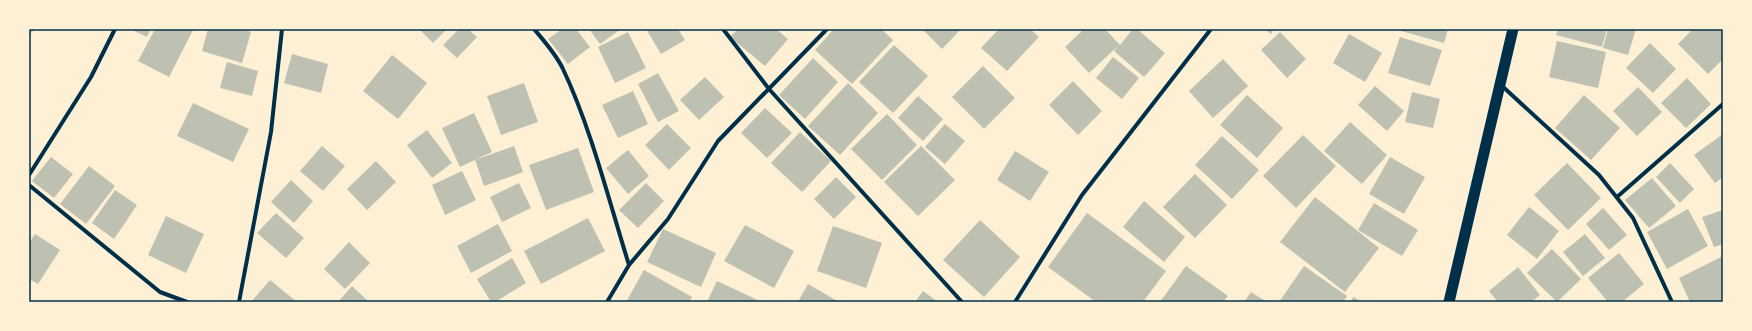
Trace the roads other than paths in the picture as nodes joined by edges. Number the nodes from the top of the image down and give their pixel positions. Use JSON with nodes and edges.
{"nodes":[{"id":1,"x":114,"y":29,"type":"edge"},
{"id":2,"x":282,"y":29,"type":"edge"},
{"id":3,"x":534,"y":29,"type":"edge"},
{"id":4,"x":723,"y":29,"type":"edge"},
{"id":5,"x":827,"y":29,"type":"edge"},
{"id":6,"x":1211,"y":29,"type":"edge"},
{"id":7,"x":1513,"y":29,"type":"edge"},
{"id":8,"x":1500,"y":84,"type":"junction"},
{"id":9,"x":769,"y":89,"type":"junction"},
{"id":10,"x":1723,"y":104,"type":"edge"},
{"id":11,"x":29,"y":175,"type":"edge"},
{"id":12,"x":29,"y":184,"type":"edge"},
{"id":13,"x":1617,"y":198,"type":"junction"},
{"id":14,"x":629,"y":265,"type":"junction"},
{"id":15,"x":187,"y":302,"type":"edge"},
{"id":16,"x":239,"y":302,"type":"edge"},
{"id":17,"x":607,"y":302,"type":"edge"},
{"id":18,"x":962,"y":302,"type":"edge"},
{"id":19,"x":1015,"y":302,"type":"edge"},
{"id":20,"x":1449,"y":302,"type":"edge"},
{"id":21,"x":1672,"y":302,"type":"edge"}],
"edges":[{"from":1,"to":11,"type":"street"},
{"from":2,"to":16,"type":"street"},
{"from":3,"to":14,"type":"street"},
{"from":4,"to":9,"type":"street"},
{"from":5,"to":9,"type":"street"},
{"from":6,"to":19,"type":"street"},
{"from":7,"to":8,"type":"highway"},
{"from":8,"to":13,"type":"street"},
{"from":8,"to":20,"type":"highway"},
{"from":9,"to":14,"type":"street"},
{"from":9,"to":18,"type":"street"},
{"from":10,"to":13,"type":"street"},
{"from":12,"to":15,"type":"street"},
{"from":13,"to":21,"type":"street"},
{"from":14,"to":17,"type":"street"}]}
